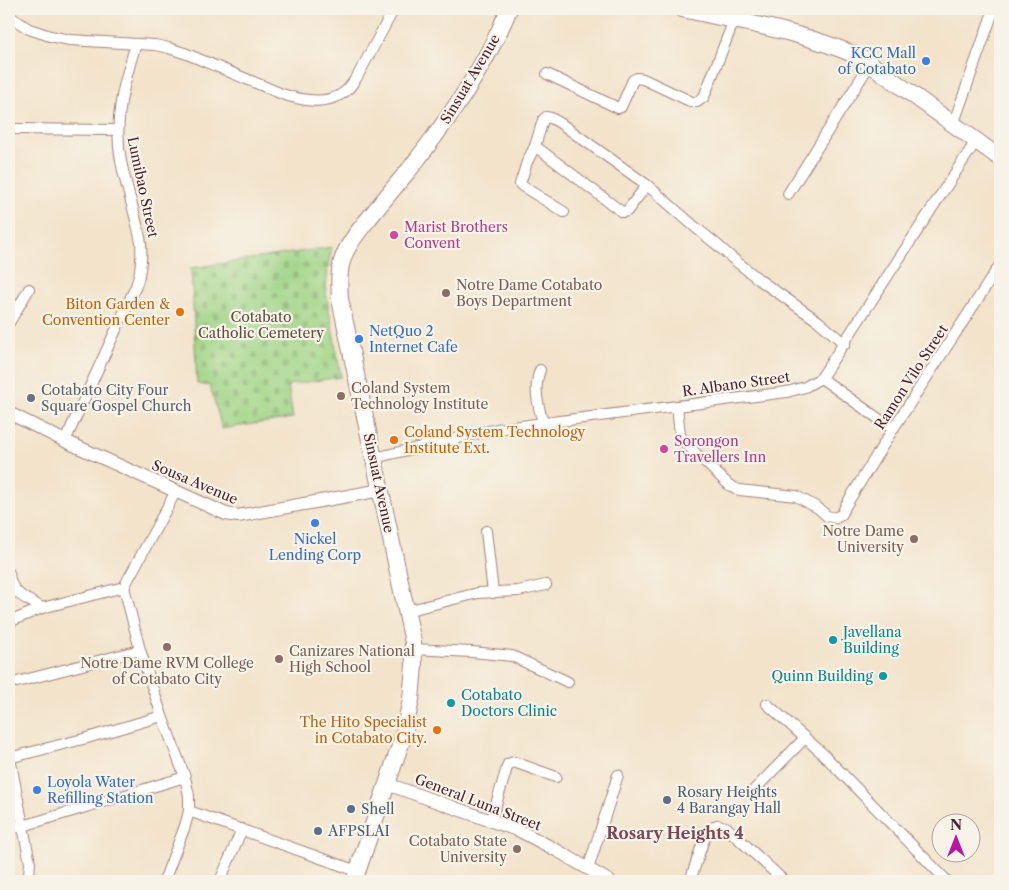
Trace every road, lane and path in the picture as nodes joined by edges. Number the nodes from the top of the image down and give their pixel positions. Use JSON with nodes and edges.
{"nodes":[{"id":1,"x":394,"y":9,"type":"edge"},
{"id":2,"x":509,"y":9,"type":"edge"},
{"id":3,"x":682,"y":9,"type":"edge"},
{"id":4,"x":996,"y":14,"type":"edge"},
{"id":5,"x":9,"y":16,"type":"edge"},
{"id":6,"x":734,"y":20,"type":"junction"},
{"id":7,"x":136,"y":44,"type":"junction"},
{"id":8,"x":870,"y":64,"type":"junction"},
{"id":9,"x":547,"y":74,"type":"dead end"},
{"id":10,"x":953,"y":125,"type":"junction"},
{"id":11,"x":9,"y":129,"type":"edge"},
{"id":12,"x":118,"y":130,"type":"junction"},
{"id":13,"x":976,"y":141,"type":"junction"},
{"id":14,"x":535,"y":146,"type":"junction"},
{"id":15,"x":1000,"y":158,"type":"edge"},
{"id":16,"x":647,"y":185,"type":"junction"},
{"id":17,"x":788,"y":194,"type":"dead end"},
{"id":18,"x":564,"y":212,"type":"dead end"},
{"id":19,"x":1000,"y":265,"type":"edge"},
{"id":20,"x":29,"y":289,"type":"dead end"},
{"id":21,"x":9,"y":323,"type":"edge"},
{"id":22,"x":845,"y":344,"type":"junction"},
{"id":23,"x":540,"y":370,"type":"dead end"},
{"id":24,"x":821,"y":378,"type":"junction"},
{"id":25,"x":677,"y":406,"type":"junction"},
{"id":26,"x":9,"y":413,"type":"edge"},
{"id":27,"x":543,"y":423,"type":"junction"},
{"id":28,"x":893,"y":429,"type":"junction"},
{"id":29,"x":65,"y":441,"type":"junction"},
{"id":30,"x":374,"y":458,"type":"junction"},
{"id":31,"x":176,"y":490,"type":"junction"},
{"id":32,"x":381,"y":490,"type":"junction"},
{"id":33,"x":486,"y":531,"type":"dead end"},
{"id":34,"x":9,"y":573,"type":"edge"},
{"id":35,"x":546,"y":585,"type":"dead end"},
{"id":36,"x":124,"y":587,"type":"junction"},
{"id":37,"x":493,"y":593,"type":"junction"},
{"id":38,"x":42,"y":608,"type":"junction"},
{"id":39,"x":406,"y":611,"type":"junction"},
{"id":40,"x":9,"y":622,"type":"edge"},
{"id":41,"x":413,"y":649,"type":"junction"},
{"id":42,"x":140,"y":650,"type":"junction"},
{"id":43,"x":17,"y":682,"type":"dead end"},
{"id":44,"x":568,"y":682,"type":"dead end"},
{"id":45,"x":768,"y":704,"type":"dead end"},
{"id":46,"x":162,"y":716,"type":"junction"},
{"id":47,"x":805,"y":738,"type":"junction"},
{"id":48,"x":9,"y":758,"type":"edge"},
{"id":49,"x":618,"y":775,"type":"dead end"},
{"id":50,"x":185,"y":777,"type":"junction"},
{"id":51,"x":556,"y":777,"type":"dead end"},
{"id":52,"x":387,"y":784,"type":"junction"},
{"id":53,"x":752,"y":792,"type":"dead end"},
{"id":54,"x":189,"y":811,"type":"junction"},
{"id":55,"x":492,"y":821,"type":"junction"},
{"id":56,"x":23,"y":826,"type":"junction"},
{"id":57,"x":9,"y":829,"type":"edge"},
{"id":58,"x":242,"y":829,"type":"junction"},
{"id":59,"x":588,"y":869,"type":"junction"},
{"id":60,"x":355,"y":876,"type":"edge"},
{"id":61,"x":26,"y":881,"type":"edge"},
{"id":62,"x":164,"y":881,"type":"edge"},
{"id":63,"x":220,"y":881,"type":"edge"},
{"id":64,"x":609,"y":881,"type":"edge"},
{"id":65,"x":690,"y":881,"type":"edge"},
{"id":66,"x":784,"y":881,"type":"edge"},
{"id":67,"x":947,"y":881,"type":"edge"}],
"edges":[{"from":1,"to":7,"type":"street"},
{"from":2,"to":30,"type":"main road","name":"Sinsuat Avenue"},
{"from":3,"to":6,"type":"main road"},
{"from":4,"to":10,"type":"street"},
{"from":5,"to":7,"type":"street"},
{"from":6,"to":8,"type":"main road"},
{"from":6,"to":9,"type":"street"},
{"from":7,"to":12,"type":"street","name":"Lumibao Street"},
{"from":8,"to":10,"type":"main road"},
{"from":8,"to":17,"type":"street"},
{"from":10,"to":13,"type":"main road"},
{"from":11,"to":12,"type":"street"},
{"from":12,"to":29,"type":"street","name":"Lumibao Street"},
{"from":13,"to":15,"type":"main road"},
{"from":13,"to":22,"type":"street","name":"R. Albano Street"},
{"from":14,"to":16,"type":"street"},
{"from":14,"to":16,"type":"street"},
{"from":14,"to":18,"type":"street"},
{"from":16,"to":22,"type":"street"},
{"from":19,"to":28,"type":"street","name":"Ramon Vilo Street"},
{"from":20,"to":21,"type":"street"},
{"from":22,"to":24,"type":"street","name":"R. Albano Street"},
{"from":23,"to":27,"type":"street"},
{"from":24,"to":25,"type":"street","name":"R. Albano Street"},
{"from":24,"to":28,"type":"street"},
{"from":25,"to":27,"type":"street","name":"R. Albano Street"},
{"from":25,"to":28,"type":"street","name":"Ramon Vilo Street"},
{"from":26,"to":29,"type":"street","name":"Sousa Avenue"},
{"from":27,"to":30,"type":"street","name":"R. Albano Street"},
{"from":29,"to":31,"type":"street","name":"Sousa Avenue"},
{"from":30,"to":32,"type":"main road","name":"Sinsuat Avenue"},
{"from":31,"to":32,"type":"street","name":"Sousa Avenue"},
{"from":31,"to":36,"type":"street"},
{"from":32,"to":39,"type":"main road","name":"Sinsuat Avenue"},
{"from":33,"to":37,"type":"street"},
{"from":34,"to":38,"type":"street"},
{"from":35,"to":37,"type":"street"},
{"from":36,"to":38,"type":"street"},
{"from":36,"to":42,"type":"street"},
{"from":37,"to":39,"type":"street"},
{"from":38,"to":40,"type":"street"},
{"from":39,"to":41,"type":"main road","name":"Sinsuat Avenue"},
{"from":41,"to":44,"type":"street"},
{"from":41,"to":52,"type":"main road","name":"Sinsuat Avenue"},
{"from":42,"to":43,"type":"street"},
{"from":42,"to":46,"type":"street"},
{"from":45,"to":47,"type":"street"},
{"from":46,"to":48,"type":"street"},
{"from":46,"to":50,"type":"street"},
{"from":47,"to":53,"type":"street"},
{"from":47,"to":67,"type":"street"},
{"from":48,"to":56,"type":"street"},
{"from":49,"to":59,"type":"street"},
{"from":50,"to":54,"type":"street"},
{"from":50,"to":56,"type":"street"},
{"from":51,"to":55,"type":"street"},
{"from":52,"to":55,"type":"street","name":"General Luna Street"},
{"from":52,"to":60,"type":"main road","name":"Sinsuat Avenue"},
{"from":54,"to":58,"type":"street"},
{"from":54,"to":62,"type":"street"},
{"from":55,"to":59,"type":"street","name":"General Luna Street"},
{"from":56,"to":57,"type":"street"},
{"from":56,"to":61,"type":"street"},
{"from":58,"to":60,"type":"street"},
{"from":58,"to":63,"type":"street"},
{"from":59,"to":64,"type":"street","name":"General Luna Street"},
{"from":65,"to":66,"type":"street"}]}
